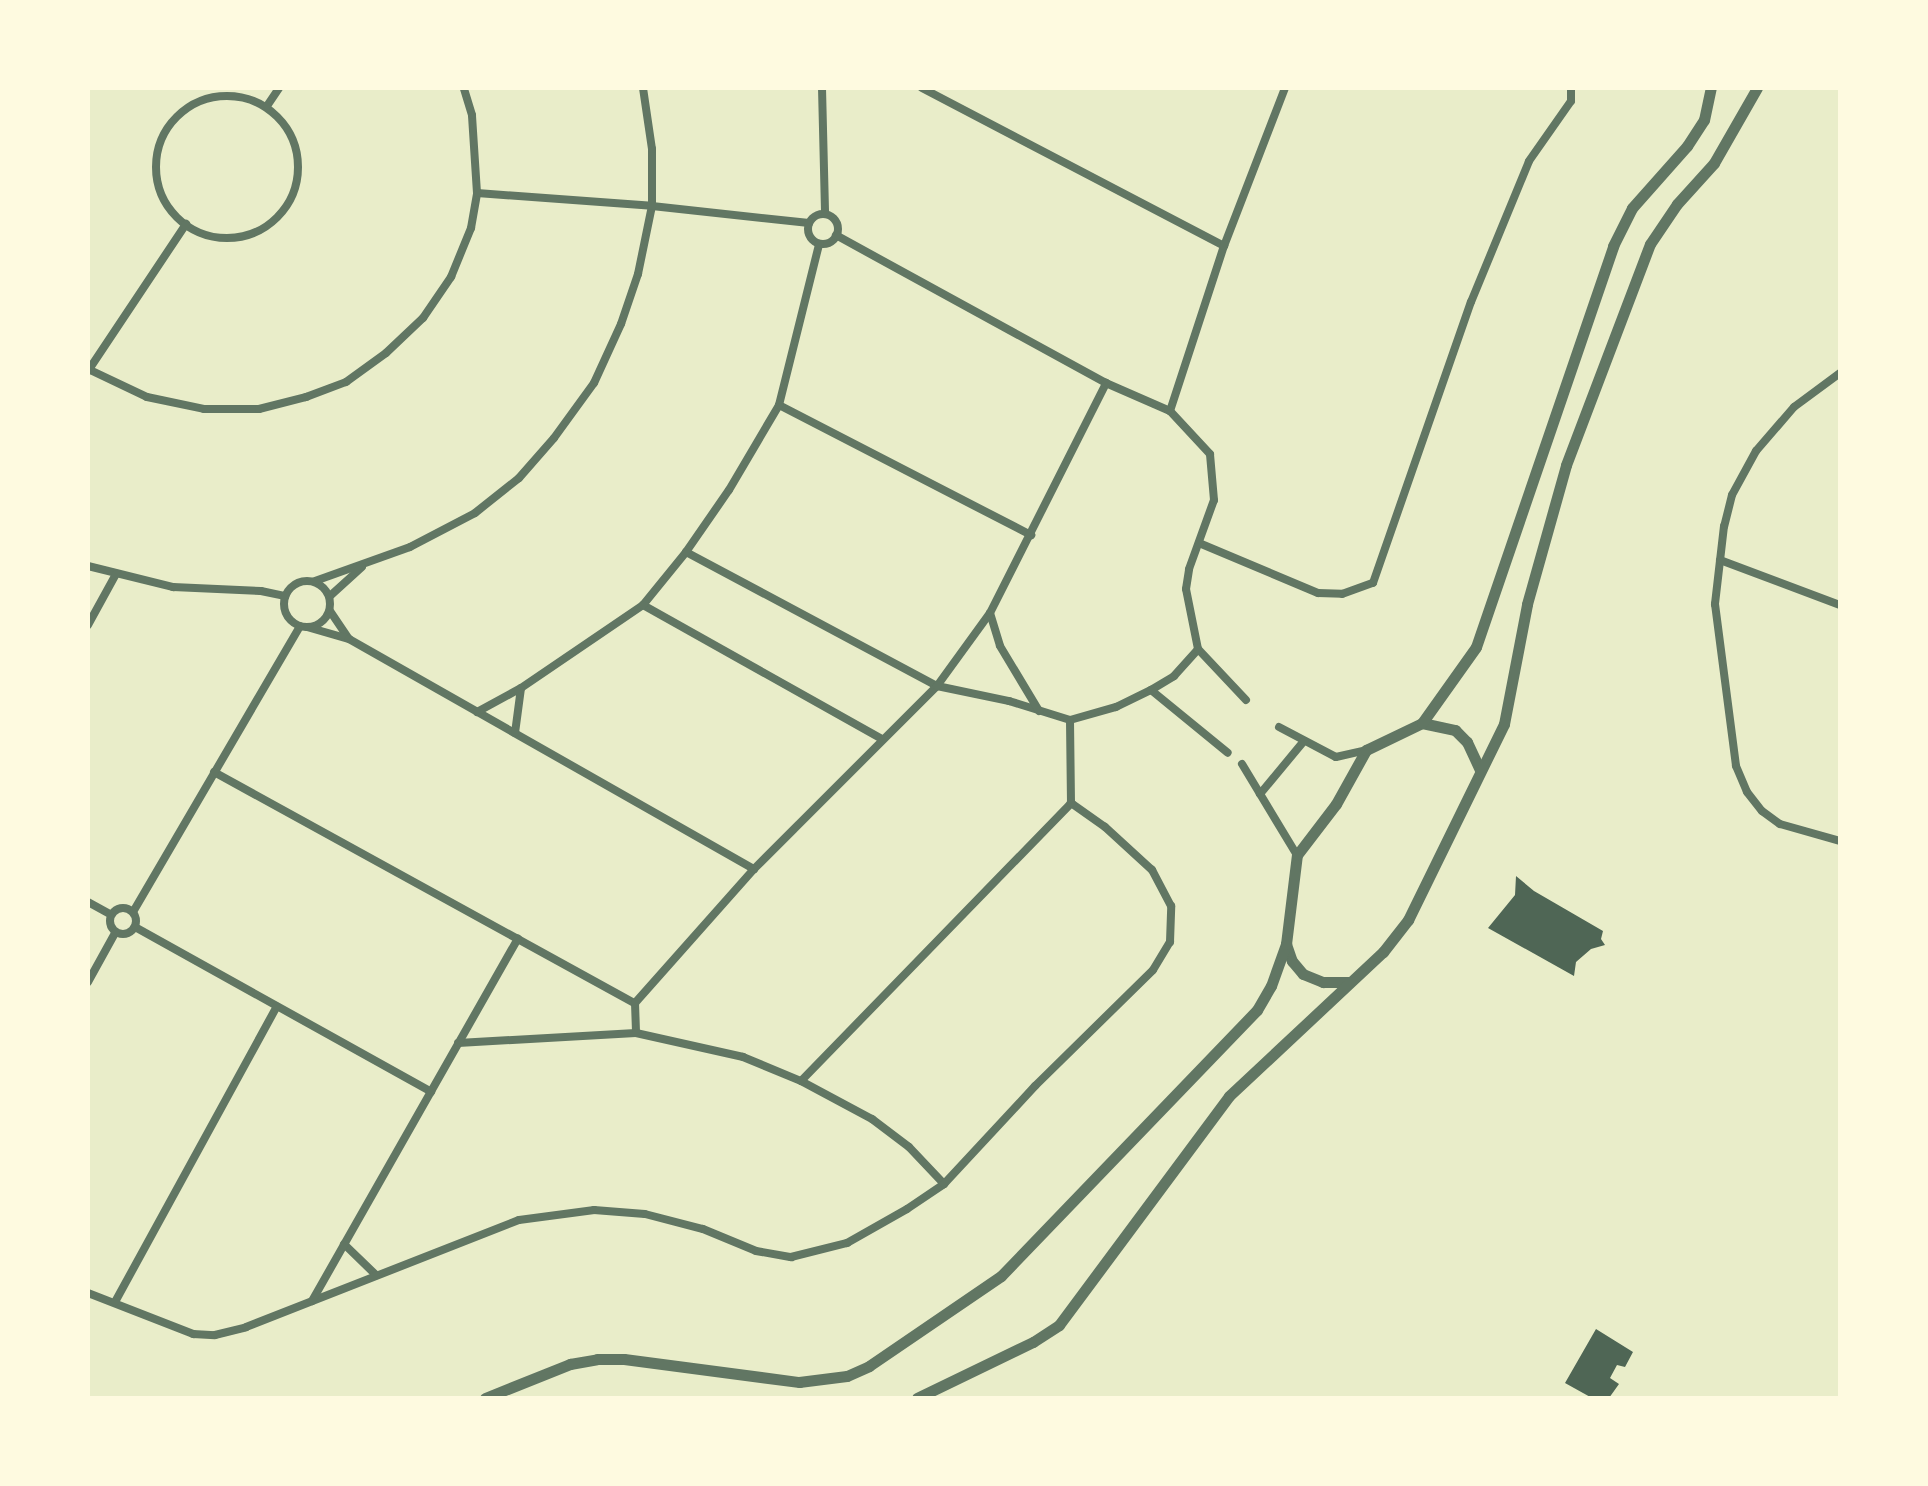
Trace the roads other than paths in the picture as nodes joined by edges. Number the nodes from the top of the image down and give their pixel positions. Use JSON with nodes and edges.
{"nodes":[{"id":1,"x":279,"y":88,"type":"edge"},
{"id":2,"x":464,"y":88,"type":"edge"},
{"id":3,"x":643,"y":88,"type":"edge"},
{"id":4,"x":822,"y":88,"type":"edge"},
{"id":5,"x":922,"y":88,"type":"edge"},
{"id":6,"x":1285,"y":88,"type":"edge"},
{"id":7,"x":1571,"y":88,"type":"edge"},
{"id":8,"x":1711,"y":88,"type":"edge"},
{"id":9,"x":1757,"y":88,"type":"edge"},
{"id":10,"x":267,"y":106,"type":"junction"},
{"id":11,"x":477,"y":193,"type":"junction"},
{"id":12,"x":652,"y":206,"type":"junction"},
{"id":13,"x":825,"y":214,"type":"junction"},
{"id":14,"x":809,"y":223,"type":"junction"},
{"id":15,"x":186,"y":224,"type":"junction"},
{"id":16,"x":836,"y":235,"type":"junction"},
{"id":17,"x":819,"y":244,"type":"junction"},
{"id":18,"x":1224,"y":246,"type":"junction"},
{"id":19,"x":88,"y":370,"type":"edge"},
{"id":20,"x":1840,"y":373,"type":"edge"},
{"id":21,"x":1106,"y":383,"type":"junction"},
{"id":22,"x":779,"y":405,"type":"junction"},
{"id":23,"x":1170,"y":411,"type":"junction"},
{"id":24,"x":1031,"y":535,"type":"junction"},
{"id":25,"x":1199,"y":543,"type":"junction"},
{"id":26,"x":686,"y":552,"type":"junction"},
{"id":27,"x":1720,"y":560,"type":"junction"},
{"id":28,"x":365,"y":564,"type":"junction"},
{"id":29,"x":88,"y":566,"type":"edge"},
{"id":30,"x":116,"y":574,"type":"junction"},
{"id":31,"x":315,"y":581,"type":"junction"},
{"id":32,"x":293,"y":585,"type":"junction"},
{"id":33,"x":261,"y":591,"type":"junction"},
{"id":34,"x":285,"y":596,"type":"junction"},
{"id":35,"x":330,"y":596,"type":"junction"},
{"id":36,"x":643,"y":605,"type":"junction"},
{"id":37,"x":1840,"y":605,"type":"edge"},
{"id":38,"x":330,"y":611,"type":"junction"},
{"id":39,"x":990,"y":613,"type":"junction"},
{"id":40,"x":88,"y":625,"type":"edge"},
{"id":41,"x":304,"y":627,"type":"junction"},
{"id":42,"x":349,"y":639,"type":"junction"},
{"id":43,"x":1198,"y":646,"type":"junction"},
{"id":44,"x":937,"y":686,"type":"junction"},
{"id":45,"x":521,"y":688,"type":"junction"},
{"id":46,"x":1151,"y":690,"type":"junction"},
{"id":47,"x":1246,"y":700,"type":"dead end"},
{"id":48,"x":1039,"y":711,"type":"junction"},
{"id":49,"x":477,"y":712,"type":"junction"},
{"id":50,"x":1070,"y":720,"type":"junction"},
{"id":51,"x":1422,"y":723,"type":"junction"},
{"id":52,"x":1279,"y":727,"type":"dead end"},
{"id":53,"x":515,"y":733,"type":"junction"},
{"id":54,"x":882,"y":739,"type":"junction"},
{"id":55,"x":1304,"y":741,"type":"junction"},
{"id":56,"x":1366,"y":750,"type":"junction"},
{"id":57,"x":1228,"y":753,"type":"dead end"},
{"id":58,"x":1242,"y":764,"type":"dead end"},
{"id":59,"x":1480,"y":770,"type":"junction"},
{"id":60,"x":214,"y":772,"type":"junction"},
{"id":61,"x":1260,"y":794,"type":"junction"},
{"id":62,"x":1071,"y":803,"type":"junction"},
{"id":63,"x":1840,"y":841,"type":"edge"},
{"id":64,"x":1297,"y":855,"type":"junction"},
{"id":65,"x":754,"y":869,"type":"junction"},
{"id":66,"x":88,"y":902,"type":"edge"},
{"id":67,"x":133,"y":912,"type":"junction"},
{"id":68,"x":111,"y":915,"type":"junction"},
{"id":69,"x":135,"y":927,"type":"junction"},
{"id":70,"x":115,"y":933,"type":"junction"},
{"id":71,"x":518,"y":938,"type":"junction"},
{"id":72,"x":1286,"y":944,"type":"junction"},
{"id":73,"x":88,"y":982,"type":"edge"},
{"id":74,"x":1349,"y":982,"type":"junction"},
{"id":75,"x":635,"y":1003,"type":"junction"},
{"id":76,"x":277,"y":1006,"type":"junction"},
{"id":77,"x":636,"y":1033,"type":"junction"},
{"id":78,"x":458,"y":1043,"type":"junction"},
{"id":79,"x":801,"y":1081,"type":"junction"},
{"id":80,"x":431,"y":1092,"type":"junction"},
{"id":81,"x":944,"y":1184,"type":"junction"},
{"id":82,"x":344,"y":1244,"type":"junction"},
{"id":83,"x":376,"y":1275,"type":"junction"},
{"id":84,"x":88,"y":1293,"type":"edge"},
{"id":85,"x":115,"y":1302,"type":"junction"},
{"id":86,"x":312,"y":1302,"type":"junction"},
{"id":87,"x":485,"y":1398,"type":"edge"},
{"id":88,"x":917,"y":1398,"type":"edge"}],
"edges":[{"from":1,"to":10,"type":"street"},
{"from":2,"to":11,"type":"street"},
{"from":3,"to":12,"type":"street"},
{"from":4,"to":13,"type":"street"},
{"from":5,"to":18,"type":"street"},
{"from":6,"to":18,"type":"street"},
{"from":7,"to":25,"type":"street"},
{"from":8,"to":51,"type":"street"},
{"from":9,"to":59,"type":"street"},
{"from":10,"to":15,"type":"street"},
{"from":10,"to":15,"type":"street"},
{"from":11,"to":12,"type":"street"},
{"from":11,"to":19,"type":"street"},
{"from":12,"to":14,"type":"street"},
{"from":12,"to":28,"type":"street"},
{"from":13,"to":14,"type":"street"},
{"from":13,"to":16,"type":"street"},
{"from":14,"to":17,"type":"street"},
{"from":15,"to":19,"type":"street"},
{"from":16,"to":17,"type":"street"},
{"from":16,"to":21,"type":"street"},
{"from":17,"to":22,"type":"street"},
{"from":18,"to":23,"type":"street"},
{"from":20,"to":27,"type":"street"},
{"from":21,"to":23,"type":"street"},
{"from":21,"to":24,"type":"street"},
{"from":22,"to":24,"type":"street"},
{"from":22,"to":26,"type":"street"},
{"from":23,"to":25,"type":"street"},
{"from":24,"to":39,"type":"street"},
{"from":25,"to":43,"type":"street"},
{"from":26,"to":36,"type":"street"},
{"from":26,"to":44,"type":"street"},
{"from":27,"to":37,"type":"street"},
{"from":27,"to":63,"type":"street"},
{"from":28,"to":31,"type":"street"},
{"from":28,"to":35,"type":"street"},
{"from":29,"to":30,"type":"street"},
{"from":30,"to":33,"type":"street"},
{"from":30,"to":40,"type":"street"},
{"from":31,"to":32,"type":"street"},
{"from":31,"to":35,"type":"street"},
{"from":32,"to":33,"type":"street"},
{"from":32,"to":34,"type":"street"},
{"from":33,"to":34,"type":"street"},
{"from":34,"to":41,"type":"street"},
{"from":35,"to":38,"type":"street"},
{"from":36,"to":45,"type":"street"},
{"from":36,"to":54,"type":"street"},
{"from":38,"to":41,"type":"street"},
{"from":38,"to":42,"type":"street"},
{"from":39,"to":44,"type":"street"},
{"from":39,"to":48,"type":"street"},
{"from":41,"to":42,"type":"street"},
{"from":41,"to":60,"type":"street"},
{"from":42,"to":49,"type":"street"},
{"from":43,"to":46,"type":"street"},
{"from":43,"to":47,"type":"street"},
{"from":44,"to":48,"type":"street"},
{"from":44,"to":54,"type":"street"},
{"from":45,"to":49,"type":"street"},
{"from":45,"to":53,"type":"street"},
{"from":46,"to":50,"type":"street"},
{"from":46,"to":57,"type":"street"},
{"from":48,"to":50,"type":"street"},
{"from":49,"to":53,"type":"street"},
{"from":50,"to":62,"type":"street"},
{"from":51,"to":56,"type":"street"},
{"from":51,"to":59,"type":"street"},
{"from":52,"to":55,"type":"street"},
{"from":53,"to":65,"type":"street"},
{"from":54,"to":65,"type":"street"},
{"from":55,"to":56,"type":"street"},
{"from":55,"to":61,"type":"street"},
{"from":56,"to":64,"type":"street"},
{"from":58,"to":61,"type":"street"},
{"from":59,"to":74,"type":"street"},
{"from":60,"to":67,"type":"street"},
{"from":60,"to":71,"type":"street"},
{"from":61,"to":64,"type":"street"},
{"from":62,"to":79,"type":"street"},
{"from":62,"to":81,"type":"street"},
{"from":64,"to":72,"type":"street"},
{"from":65,"to":75,"type":"street"},
{"from":66,"to":68,"type":"street"},
{"from":67,"to":68,"type":"street"},
{"from":67,"to":69,"type":"street"},
{"from":68,"to":70,"type":"street"},
{"from":69,"to":70,"type":"street"},
{"from":69,"to":76,"type":"street"},
{"from":70,"to":73,"type":"street"},
{"from":71,"to":75,"type":"street"},
{"from":71,"to":78,"type":"street"},
{"from":72,"to":74,"type":"street"},
{"from":72,"to":87,"type":"street"},
{"from":74,"to":88,"type":"street"},
{"from":75,"to":77,"type":"street"},
{"from":76,"to":80,"type":"street"},
{"from":76,"to":85,"type":"street"},
{"from":77,"to":78,"type":"street"},
{"from":77,"to":79,"type":"street"},
{"from":78,"to":80,"type":"street"},
{"from":79,"to":81,"type":"street"},
{"from":80,"to":82,"type":"street"},
{"from":81,"to":83,"type":"street"},
{"from":82,"to":83,"type":"street"},
{"from":82,"to":86,"type":"street"},
{"from":83,"to":86,"type":"street"},
{"from":84,"to":85,"type":"street"},
{"from":85,"to":86,"type":"street"}]}
